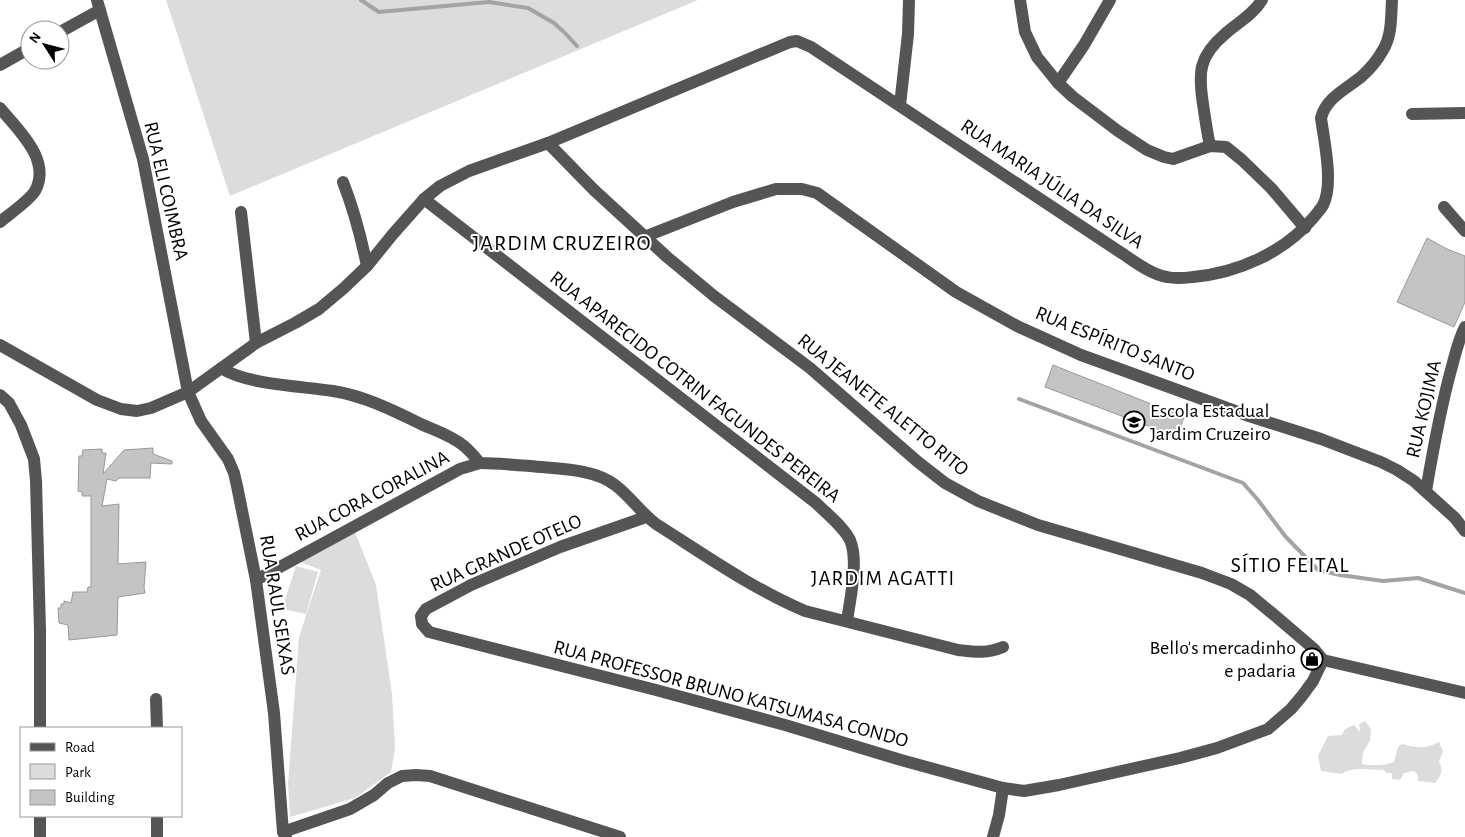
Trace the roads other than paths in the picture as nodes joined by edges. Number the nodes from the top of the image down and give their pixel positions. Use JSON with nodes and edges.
{"nodes":[{"id":1,"x":909,"y":0,"type":"edge"},
{"id":2,"x":1020,"y":0,"type":"edge"},
{"id":3,"x":1110,"y":0,"type":"edge"},
{"id":4,"x":1262,"y":0,"type":"edge"},
{"id":5,"x":1392,"y":0,"type":"edge"},
{"id":6,"x":98,"y":5,"type":"edge"},
{"id":7,"x":70,"y":25,"type":"edge"},
{"id":8,"x":20,"y":54,"type":"edge"},
{"id":9,"x":0,"y":65,"type":"edge"},
{"id":10,"x":1058,"y":83,"type":"junction"},
{"id":11,"x":900,"y":105,"type":"junction"},
{"id":12,"x":0,"y":108,"type":"edge"},
{"id":13,"x":1465,"y":113,"type":"edge"},
{"id":14,"x":1412,"y":114,"type":"dead end"},
{"id":15,"x":548,"y":143,"type":"junction"},
{"id":16,"x":1210,"y":146,"type":"junction"},
{"id":17,"x":343,"y":182,"type":"dead end"},
{"id":18,"x":424,"y":199,"type":"junction"},
{"id":19,"x":1444,"y":207,"type":"dead end"},
{"id":20,"x":241,"y":212,"type":"dead end"},
{"id":21,"x":0,"y":222,"type":"edge"},
{"id":22,"x":1305,"y":228,"type":"junction"},
{"id":23,"x":1465,"y":231,"type":"edge"},
{"id":24,"x":644,"y":237,"type":"junction"},
{"id":25,"x":367,"y":266,"type":"junction"},
{"id":26,"x":1463,"y":331,"type":"edge"},
{"id":27,"x":256,"y":343,"type":"junction"},
{"id":28,"x":0,"y":345,"type":"edge"},
{"id":29,"x":221,"y":368,"type":"junction"},
{"id":30,"x":188,"y":392,"type":"junction"},
{"id":31,"x":0,"y":395,"type":"edge"},
{"id":32,"x":480,"y":463,"type":"junction"},
{"id":33,"x":1426,"y":490,"type":"junction"},
{"id":34,"x":646,"y":517,"type":"junction"},
{"id":35,"x":1465,"y":531,"type":"edge"},
{"id":36,"x":256,"y":580,"type":"junction"},
{"id":37,"x":847,"y":621,"type":"junction"},
{"id":38,"x":448,"y":637,"type":"joint"},
{"id":39,"x":1003,"y":647,"type":"dead end"},
{"id":40,"x":1323,"y":660,"type":"junction"},
{"id":41,"x":1465,"y":693,"type":"edge"},
{"id":42,"x":156,"y":699,"type":"dead end"},
{"id":43,"x":40,"y":727,"type":"edge"},
{"id":44,"x":156,"y":727,"type":"edge"},
{"id":45,"x":1002,"y":788,"type":"junction"},
{"id":46,"x":40,"y":817,"type":"edge"},
{"id":47,"x":157,"y":817,"type":"edge"},
{"id":48,"x":284,"y":834,"type":"edge"},
{"id":49,"x":40,"y":837,"type":"edge"},
{"id":50,"x":157,"y":837,"type":"edge"},
{"id":51,"x":620,"y":837,"type":"edge"},
{"id":52,"x":993,"y":837,"type":"edge"}],
"edges":[{"from":1,"to":11,"type":"street"},
{"from":2,"to":10,"type":"street"},
{"from":3,"to":10,"type":"street"},
{"from":4,"to":16,"type":"street"},
{"from":5,"to":22,"type":"street","name":"RUA MARIA JÚLIA DA SILVA"},
{"from":6,"to":7,"type":"street"},
{"from":6,"to":30,"type":"street","name":"RUA ELI COIMBRA"},
{"from":8,"to":9,"type":"street"},
{"from":10,"to":16,"type":"street"},
{"from":11,"to":15,"type":"street","name":"RUA MARIA JÚLIA DA SILVA"},
{"from":11,"to":22,"type":"street","name":"RUA MARIA JÚLIA DA SILVA"},
{"from":12,"to":21,"type":"street"},
{"from":13,"to":14,"type":"street"},
{"from":15,"to":18,"type":"street"},
{"from":15,"to":24,"type":"street","name":"RUA JEANETE ALETTO RITO"},
{"from":16,"to":22,"type":"street"},
{"from":17,"to":25,"type":"street"},
{"from":18,"to":25,"type":"street"},
{"from":18,"to":37,"type":"street","name":"RUA APARECIDO COTRIN FAGUNDES PEREIRA"},
{"from":19,"to":23,"type":"street"},
{"from":20,"to":27,"type":"street"},
{"from":24,"to":33,"type":"street","name":"RUA ESPÍRITO SANTO"},
{"from":24,"to":40,"type":"street","name":"RUA JEANETE ALETTO RITO"},
{"from":25,"to":27,"type":"street"},
{"from":26,"to":33,"type":"street","name":"RUA KOJIMA"},
{"from":27,"to":29,"type":"street"},
{"from":28,"to":30,"type":"street"},
{"from":29,"to":30,"type":"street"},
{"from":29,"to":32,"type":"street"},
{"from":30,"to":36,"type":"street","name":"RUA RAUL SEIXAS"},
{"from":31,"to":43,"type":"street"},
{"from":32,"to":34,"type":"street","name":"RUA CORA CORALINA"},
{"from":32,"to":36,"type":"street","name":"RUA CORA CORALINA"},
{"from":33,"to":35,"type":"street","name":"RUA ESPÍRITO SANTO"},
{"from":34,"to":37,"type":"street","name":"RUA CORA CORALINA"},
{"from":34,"to":38,"type":"street","name":"RUA GRANDE OTELO"},
{"from":36,"to":48,"type":"street","name":"RUA RAUL SEIXAS"},
{"from":37,"to":39,"type":"street","name":"RUA CORA CORALINA"},
{"from":38,"to":45,"type":"street","name":"RUA PROFESSOR BRUNO KATSUMASA CONDO"},
{"from":40,"to":41,"type":"street"},
{"from":40,"to":45,"type":"street","name":"RUA PROFESSOR BRUNO KATSUMASA CONDO"},
{"from":42,"to":44,"type":"street"},
{"from":45,"to":52,"type":"street"},
{"from":46,"to":49,"type":"street"},
{"from":47,"to":50,"type":"street"},
{"from":48,"to":51,"type":"street"}]}
